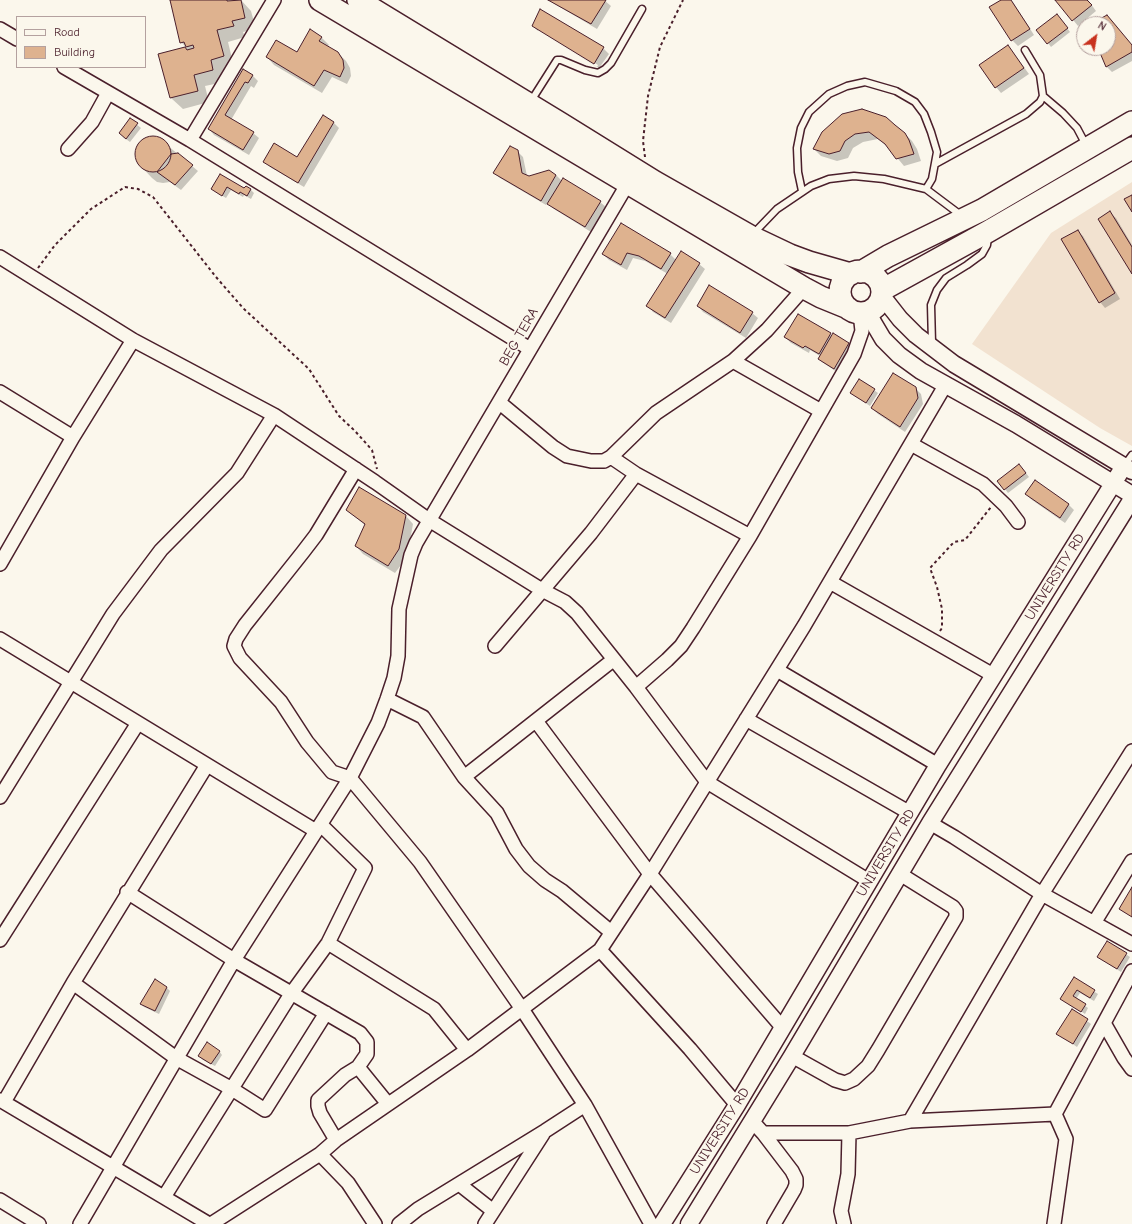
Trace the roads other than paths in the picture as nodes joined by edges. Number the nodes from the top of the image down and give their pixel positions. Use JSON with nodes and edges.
{"nodes":[{"id":1,"x":274,"y":0,"type":"edge"},
{"id":2,"x":358,"y":0,"type":"edge"},
{"id":3,"x":327,"y":2,"type":"edge"},
{"id":4,"x":642,"y":9,"type":"dead end"},
{"id":5,"x":0,"y":29,"type":"edge"},
{"id":6,"x":16,"y":38,"type":"edge"},
{"id":7,"x":1025,"y":50,"type":"dead end"},
{"id":8,"x":66,"y":68,"type":"edge"},
{"id":9,"x":108,"y":93,"type":"junction"},
{"id":10,"x":1043,"y":96,"type":"junction"},
{"id":11,"x":529,"y":104,"type":"junction"},
{"id":12,"x":1132,"y":122,"type":"edge"},
{"id":13,"x":190,"y":140,"type":"junction"},
{"id":14,"x":1132,"y":148,"type":"edge"},
{"id":15,"x":68,"y":149,"type":"dead end"},
{"id":16,"x":1092,"y":158,"type":"junction"},
{"id":17,"x":935,"y":164,"type":"junction"},
{"id":18,"x":637,"y":171,"type":"junction"},
{"id":19,"x":926,"y":189,"type":"junction"},
{"id":20,"x":802,"y":191,"type":"junction"},
{"id":21,"x":965,"y":218,"type":"junction"},
{"id":22,"x":988,"y":231,"type":"junction"},
{"id":23,"x":750,"y":236,"type":"junction"},
{"id":24,"x":0,"y":257,"type":"edge"},
{"id":25,"x":856,"y":273,"type":"junction"},
{"id":26,"x":804,"y":288,"type":"junction"},
{"id":27,"x":882,"y":293,"type":"junction"},
{"id":28,"x":858,"y":311,"type":"junction"},
{"id":29,"x":133,"y":340,"type":"junction"},
{"id":30,"x":530,"y":349,"type":"junction"},
{"id":31,"x":932,"y":349,"type":"junction"},
{"id":32,"x":733,"y":361,"type":"junction"},
{"id":33,"x":954,"y":364,"type":"junction"},
{"id":34,"x":946,"y":384,"type":"junction"},
{"id":35,"x":0,"y":392,"type":"edge"},
{"id":36,"x":500,"y":403,"type":"junction"},
{"id":37,"x":821,"y":411,"type":"junction"},
{"id":38,"x":274,"y":415,"type":"junction"},
{"id":39,"x":73,"y":437,"type":"junction"},
{"id":40,"x":911,"y":444,"type":"junction"},
{"id":41,"x":611,"y":457,"type":"junction"},
{"id":42,"x":1129,"y":464,"type":"edge"},
{"id":43,"x":356,"y":469,"type":"junction"},
{"id":44,"x":636,"y":474,"type":"junction"},
{"id":45,"x":1113,"y":484,"type":"junction"},
{"id":46,"x":1132,"y":495,"type":"edge"},
{"id":47,"x":1132,"y":499,"type":"edge"},
{"id":48,"x":429,"y":520,"type":"junction"},
{"id":49,"x":1018,"y":522,"type":"dead end"},
{"id":50,"x":750,"y":536,"type":"junction"},
{"id":51,"x":0,"y":564,"type":"edge"},
{"id":52,"x":830,"y":582,"type":"junction"},
{"id":53,"x":542,"y":590,"type":"junction"},
{"id":54,"x":0,"y":639,"type":"edge"},
{"id":55,"x":495,"y":646,"type":"dead end"},
{"id":56,"x":613,"y":660,"type":"junction"},
{"id":57,"x":777,"y":670,"type":"junction"},
{"id":58,"x":993,"y":675,"type":"junction"},
{"id":59,"x":71,"y":682,"type":"junction"},
{"id":60,"x":636,"y":687,"type":"junction"},
{"id":61,"x":387,"y":699,"type":"junction"},
{"id":62,"x":746,"y":719,"type":"junction"},
{"id":63,"x":536,"y":721,"type":"junction"},
{"id":64,"x":138,"y":723,"type":"junction"},
{"id":65,"x":1132,"y":751,"type":"edge"},
{"id":66,"x":207,"y":764,"type":"junction"},
{"id":67,"x":938,"y":765,"type":"junction"},
{"id":68,"x":464,"y":777,"type":"junction"},
{"id":69,"x":350,"y":778,"type":"junction"},
{"id":70,"x":707,"y":782,"type":"junction"},
{"id":71,"x":0,"y":797,"type":"edge"},
{"id":72,"x":910,"y":813,"type":"junction"},
{"id":73,"x":930,"y":823,"type":"junction"},
{"id":74,"x":319,"y":828,"type":"junction"},
{"id":75,"x":1132,"y":861,"type":"edge"},
{"id":76,"x":650,"y":874,"type":"junction"},
{"id":77,"x":900,"y":874,"type":"junction"},
{"id":78,"x":868,"y":881,"type":"junction"},
{"id":79,"x":128,"y":892,"type":"junction"},
{"id":80,"x":1042,"y":894,"type":"junction"},
{"id":81,"x":1094,"y":923,"type":"junction"},
{"id":82,"x":611,"y":932,"type":"junction"},
{"id":83,"x":0,"y":940,"type":"edge"},
{"id":84,"x":328,"y":943,"type":"junction"},
{"id":85,"x":1132,"y":944,"type":"edge"},
{"id":86,"x":600,"y":950,"type":"junction"},
{"id":87,"x":234,"y":960,"type":"junction"},
{"id":88,"x":1132,"y":971,"type":"edge"},
{"id":89,"x":73,"y":983,"type":"junction"},
{"id":90,"x":291,"y":994,"type":"junction"},
{"id":91,"x":522,"y":1009,"type":"junction"},
{"id":92,"x":326,"y":1013,"type":"junction"},
{"id":93,"x":1104,"y":1023,"type":"junction"},
{"id":94,"x":782,"y":1027,"type":"junction"},
{"id":95,"x":467,"y":1050,"type":"junction"},
{"id":96,"x":792,"y":1056,"type":"junction"},
{"id":97,"x":176,"y":1058,"type":"junction"},
{"id":98,"x":358,"y":1067,"type":"junction"},
{"id":99,"x":1132,"y":1069,"type":"edge"},
{"id":100,"x":232,"y":1089,"type":"junction"},
{"id":101,"x":2,"y":1101,"type":"edge"},
{"id":102,"x":388,"y":1104,"type":"junction"},
{"id":103,"x":585,"y":1105,"type":"junction"},
{"id":104,"x":737,"y":1105,"type":"junction"},
{"id":105,"x":1055,"y":1114,"type":"junction"},
{"id":106,"x":752,"y":1121,"type":"junction"},
{"id":107,"x":910,"y":1121,"type":"junction"},
{"id":108,"x":545,"y":1131,"type":"junction"},
{"id":109,"x":763,"y":1133,"type":"junction"},
{"id":110,"x":849,"y":1133,"type":"junction"},
{"id":111,"x":336,"y":1140,"type":"junction"},
{"id":112,"x":320,"y":1154,"type":"junction"},
{"id":113,"x":113,"y":1167,"type":"junction"},
{"id":114,"x":459,"y":1184,"type":"junction"},
{"id":115,"x":164,"y":1197,"type":"junction"},
{"id":116,"x":0,"y":1200,"type":"edge"},
{"id":117,"x":492,"y":1210,"type":"junction"},
{"id":118,"x":39,"y":1224,"type":"edge"},
{"id":119,"x":80,"y":1224,"type":"edge"},
{"id":120,"x":210,"y":1224,"type":"edge"},
{"id":121,"x":375,"y":1224,"type":"edge"},
{"id":122,"x":399,"y":1224,"type":"edge"},
{"id":123,"x":485,"y":1224,"type":"edge"},
{"id":124,"x":650,"y":1224,"type":"edge"},
{"id":125,"x":662,"y":1224,"type":"edge"},
{"id":126,"x":689,"y":1224,"type":"edge"},
{"id":127,"x":774,"y":1224,"type":"edge"},
{"id":128,"x":844,"y":1224,"type":"edge"},
{"id":129,"x":1054,"y":1224,"type":"edge"}],
"edges":[{"from":1,"to":13,"type":"street"},
{"from":2,"to":11,"type":"highway"},
{"from":3,"to":18,"type":"highway"},
{"from":4,"to":11,"type":"lane"},
{"from":5,"to":6,"type":"street"},
{"from":7,"to":10,"type":"lane"},
{"from":8,"to":9,"type":"street"},
{"from":9,"to":13,"type":"street"},
{"from":9,"to":15,"type":"street"},
{"from":10,"to":16,"type":"lane"},
{"from":10,"to":17,"type":"lane"},
{"from":11,"to":18,"type":"highway"},
{"from":12,"to":16,"type":"highway"},
{"from":13,"to":30,"type":"street"},
{"from":14,"to":16,"type":"highway"},
{"from":16,"to":21,"type":"highway"},
{"from":16,"to":22,"type":"highway"},
{"from":17,"to":19,"type":"lane"},
{"from":17,"to":20,"type":"lane"},
{"from":18,"to":23,"type":"highway"},
{"from":18,"to":26,"type":"highway"},
{"from":18,"to":30,"type":"street","name":"BEG TERA"},
{"from":19,"to":20,"type":"lane"},
{"from":19,"to":21,"type":"lane"},
{"from":20,"to":23,"type":"lane"},
{"from":21,"to":25,"type":"highway"},
{"from":22,"to":27,"type":"highway"},
{"from":22,"to":31,"type":"lane"},
{"from":23,"to":25,"type":"highway"},
{"from":24,"to":29,"type":"street"},
{"from":25,"to":27,"type":"highway"},
{"from":25,"to":28,"type":"highway"},
{"from":26,"to":28,"type":"highway"},
{"from":26,"to":32,"type":"street"},
{"from":27,"to":28,"type":"highway"},
{"from":27,"to":31,"type":"street"},
{"from":28,"to":34,"type":"street"},
{"from":28,"to":37,"type":"street"},
{"from":29,"to":38,"type":"street"},
{"from":29,"to":39,"type":"street"},
{"from":30,"to":36,"type":"street","name":"BEG TERA"},
{"from":31,"to":33,"type":"street"},
{"from":32,"to":37,"type":"street"},
{"from":32,"to":41,"type":"street"},
{"from":33,"to":34,"type":"street"},
{"from":33,"to":42,"type":"street"},
{"from":34,"to":40,"type":"street"},
{"from":34,"to":45,"type":"street"},
{"from":35,"to":39,"type":"street"},
{"from":36,"to":41,"type":"street"},
{"from":36,"to":48,"type":"street","name":"BEG TERA"},
{"from":37,"to":50,"type":"street"},
{"from":38,"to":43,"type":"street"},
{"from":38,"to":59,"type":"street"},
{"from":39,"to":51,"type":"street"},
{"from":40,"to":49,"type":"street"},
{"from":40,"to":52,"type":"street"},
{"from":41,"to":44,"type":"street"},
{"from":42,"to":45,"type":"street","name":"UNIVERSITY RD"},
{"from":43,"to":48,"type":"street"},
{"from":43,"to":69,"type":"street"},
{"from":44,"to":50,"type":"street"},
{"from":44,"to":53,"type":"street"},
{"from":45,"to":46,"type":"street"},
{"from":45,"to":58,"type":"street","name":"UNIVERSITY RD"},
{"from":47,"to":73,"type":"street","name":"UNIVERSITY RD"},
{"from":48,"to":53,"type":"street"},
{"from":48,"to":61,"type":"street","name":"BEG TERA"},
{"from":50,"to":60,"type":"street"},
{"from":52,"to":57,"type":"street"},
{"from":52,"to":58,"type":"street"},
{"from":53,"to":55,"type":"street"},
{"from":53,"to":56,"type":"street"},
{"from":54,"to":59,"type":"street"},
{"from":56,"to":60,"type":"street"},
{"from":56,"to":63,"type":"street"},
{"from":57,"to":62,"type":"street"},
{"from":57,"to":67,"type":"street"},
{"from":58,"to":67,"type":"street","name":"UNIVERSITY RD"},
{"from":59,"to":64,"type":"street"},
{"from":59,"to":71,"type":"street"},
{"from":60,"to":70,"type":"street"},
{"from":61,"to":68,"type":"street"},
{"from":61,"to":69,"type":"street","name":"BEG TERA"},
{"from":62,"to":70,"type":"street"},
{"from":62,"to":72,"type":"street"},
{"from":63,"to":68,"type":"street"},
{"from":63,"to":76,"type":"street"},
{"from":64,"to":66,"type":"street"},
{"from":64,"to":83,"type":"street"},
{"from":65,"to":80,"type":"street"},
{"from":66,"to":74,"type":"street"},
{"from":66,"to":79,"type":"street"},
{"from":67,"to":72,"type":"street","name":"UNIVERSITY RD"},
{"from":68,"to":82,"type":"street"},
{"from":69,"to":74,"type":"street","name":"BEG TERA"},
{"from":69,"to":91,"type":"street"},
{"from":70,"to":76,"type":"street"},
{"from":70,"to":78,"type":"street"},
{"from":72,"to":73,"type":"street"},
{"from":72,"to":78,"type":"street","name":"UNIVERSITY RD"},
{"from":73,"to":77,"type":"street","name":"UNIVERSITY RD"},
{"from":73,"to":80,"type":"street"},
{"from":74,"to":84,"type":"street"},
{"from":74,"to":87,"type":"street","name":"BEG TERA"},
{"from":75,"to":81,"type":"street"},
{"from":76,"to":82,"type":"street"},
{"from":76,"to":94,"type":"street"},
{"from":77,"to":96,"type":"street","name":"UNIVERSITY RD"},
{"from":77,"to":96,"type":"street"},
{"from":78,"to":94,"type":"street","name":"UNIVERSITY RD"},
{"from":79,"to":87,"type":"street"},
{"from":79,"to":89,"type":"street"},
{"from":80,"to":81,"type":"street"},
{"from":80,"to":107,"type":"street"},
{"from":81,"to":85,"type":"street"},
{"from":82,"to":86,"type":"street"},
{"from":84,"to":90,"type":"street"},
{"from":84,"to":95,"type":"street"},
{"from":86,"to":91,"type":"street"},
{"from":86,"to":104,"type":"street"},
{"from":87,"to":90,"type":"street"},
{"from":87,"to":97,"type":"street","name":"BEG TERA"},
{"from":88,"to":93,"type":"street"},
{"from":89,"to":97,"type":"street"},
{"from":89,"to":101,"type":"street"},
{"from":90,"to":92,"type":"street"},
{"from":90,"to":100,"type":"street"},
{"from":91,"to":95,"type":"street"},
{"from":91,"to":103,"type":"street"},
{"from":92,"to":98,"type":"street"},
{"from":92,"to":100,"type":"street"},
{"from":93,"to":99,"type":"street"},
{"from":93,"to":105,"type":"street"},
{"from":94,"to":104,"type":"street","name":"UNIVERSITY RD"},
{"from":95,"to":102,"type":"street"},
{"from":96,"to":106,"type":"street","name":"UNIVERSITY RD"},
{"from":97,"to":100,"type":"street"},
{"from":97,"to":113,"type":"street","name":"BEG TERA"},
{"from":98,"to":102,"type":"street"},
{"from":98,"to":111,"type":"street"},
{"from":100,"to":115,"type":"street"},
{"from":101,"to":113,"type":"street"},
{"from":102,"to":111,"type":"street"},
{"from":103,"to":108,"type":"street"},
{"from":103,"to":124,"type":"street"},
{"from":104,"to":106,"type":"street"},
{"from":104,"to":125,"type":"street","name":"UNIVERSITY RD"},
{"from":105,"to":107,"type":"street"},
{"from":105,"to":129,"type":"street"},
{"from":106,"to":109,"type":"street"},
{"from":106,"to":126,"type":"street","name":"UNIVERSITY RD"},
{"from":107,"to":110,"type":"street"},
{"from":108,"to":114,"type":"street"},
{"from":108,"to":117,"type":"street"},
{"from":109,"to":110,"type":"street"},
{"from":109,"to":127,"type":"street"},
{"from":110,"to":128,"type":"street"},
{"from":111,"to":112,"type":"street"},
{"from":112,"to":120,"type":"street"},
{"from":112,"to":121,"type":"street"},
{"from":113,"to":115,"type":"street"},
{"from":113,"to":119,"type":"street","name":"BEG TERA"},
{"from":114,"to":117,"type":"street"},
{"from":114,"to":122,"type":"street"},
{"from":115,"to":120,"type":"street"},
{"from":116,"to":118,"type":"street"},
{"from":117,"to":123,"type":"street"}]}
